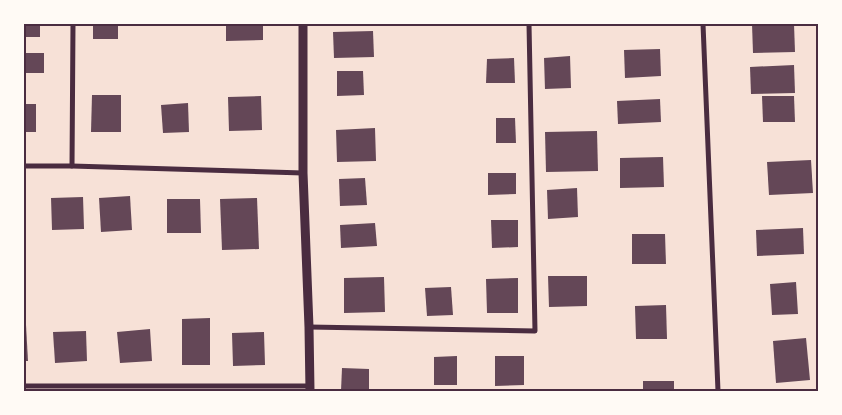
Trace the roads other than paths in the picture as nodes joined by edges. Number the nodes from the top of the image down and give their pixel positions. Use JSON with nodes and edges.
{"nodes":[{"id":1,"x":73,"y":24,"type":"edge"},
{"id":2,"x":303,"y":24,"type":"edge"},
{"id":3,"x":529,"y":24,"type":"edge"},
{"id":4,"x":703,"y":24,"type":"edge"},
{"id":5,"x":24,"y":166,"type":"edge"},
{"id":6,"x":72,"y":166,"type":"junction"},
{"id":7,"x":303,"y":173,"type":"junction"},
{"id":8,"x":309,"y":327,"type":"junction"},
{"id":9,"x":24,"y":386,"type":"edge"},
{"id":10,"x":310,"y":389,"type":"edge"},
{"id":11,"x":718,"y":391,"type":"edge"}],
"edges":[{"from":1,"to":6,"type":"street"},
{"from":2,"to":7,"type":"street"},
{"from":3,"to":8,"type":"street"},
{"from":4,"to":11,"type":"street"},
{"from":5,"to":6,"type":"street"},
{"from":6,"to":7,"type":"street"},
{"from":7,"to":8,"type":"street"},
{"from":8,"to":10,"type":"street"},
{"from":9,"to":10,"type":"street"}]}
